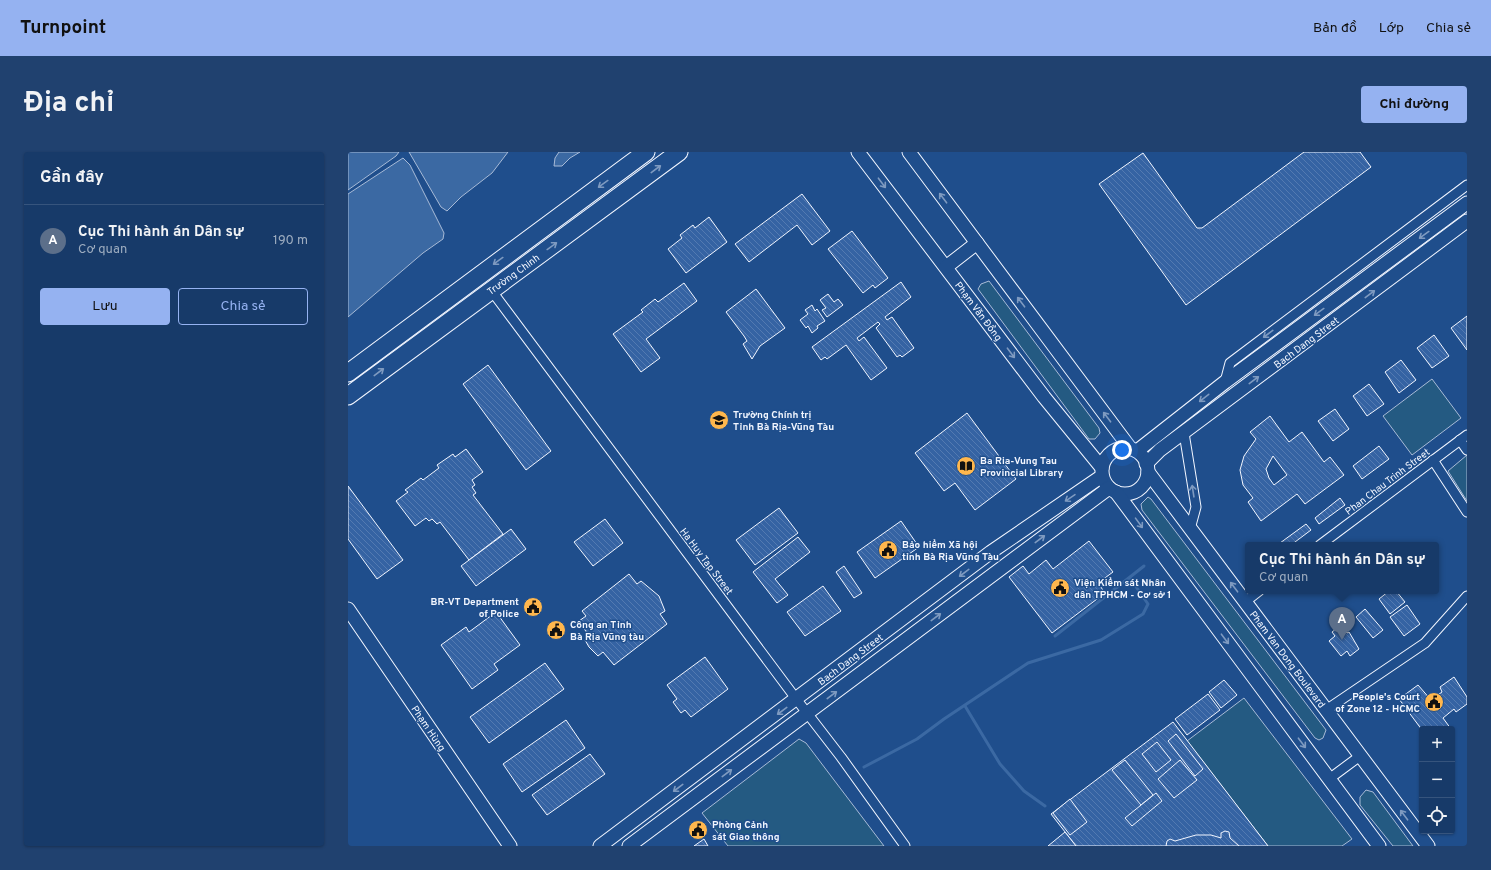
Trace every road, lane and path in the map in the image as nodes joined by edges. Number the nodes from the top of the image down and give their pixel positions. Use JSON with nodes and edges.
{"nodes":[{"id":1,"x":646,"y":152,"type":"edge"},
{"id":2,"x":679,"y":152,"type":"edge"},
{"id":3,"x":858,"y":152,"type":"edge"},
{"id":4,"x":909,"y":152,"type":"edge"},
{"id":5,"x":1467,"y":185,"type":"edge"},
{"id":6,"x":1467,"y":203,"type":"edge"},
{"id":7,"x":1456,"y":212,"type":"junction"},
{"id":8,"x":1465,"y":223,"type":"edge"},
{"id":9,"x":977,"y":243,"type":"junction"},
{"id":10,"x":946,"y":267,"type":"junction"},
{"id":11,"x":491,"y":290,"type":"junction"},
{"id":12,"x":348,"y":373,"type":"edge"},
{"id":13,"x":1225,"y":382,"type":"junction"},
{"id":14,"x":348,"y":396,"type":"edge"},
{"id":15,"x":1184,"y":433,"type":"junction"},
{"id":16,"x":1464,"y":437,"type":"edge"},
{"id":17,"x":1133,"y":450,"type":"junction"},
{"id":18,"x":1467,"y":450,"type":"edge"},
{"id":19,"x":1433,"y":460,"type":"junction"},
{"id":20,"x":1147,"y":468,"type":"junction"},
{"id":21,"x":1102,"y":472,"type":"junction"},
{"id":22,"x":1112,"y":490,"type":"junction"},
{"id":23,"x":1467,"y":512,"type":"edge"},
{"id":24,"x":1190,"y":530,"type":"junction"},
{"id":25,"x":1324,"y":542,"type":"edge"},
{"id":26,"x":1255,"y":594,"type":"edge"},
{"id":27,"x":1467,"y":596,"type":"edge"},
{"id":28,"x":1245,"y":602,"type":"junction"},
{"id":29,"x":348,"y":609,"type":"edge"},
{"id":30,"x":797,"y":700,"type":"junction"},
{"id":31,"x":1326,"y":710,"type":"junction"},
{"id":32,"x":807,"y":713,"type":"junction"},
{"id":33,"x":1360,"y":756,"type":"junction"},
{"id":34,"x":1329,"y":779,"type":"junction"},
{"id":35,"x":510,"y":846,"type":"edge"},
{"id":36,"x":600,"y":846,"type":"edge"},
{"id":37,"x":629,"y":846,"type":"edge"},
{"id":38,"x":905,"y":846,"type":"edge"},
{"id":39,"x":1379,"y":846,"type":"edge"},
{"id":40,"x":1428,"y":846,"type":"edge"}],
"edges":[{"from":1,"to":12,"type":"highway","name":"Trường Chinh","one_way":true},
{"from":11,"to":2,"type":"highway","name":"Trường Chinh","one_way":true},
{"from":3,"to":10,"type":"street","name":"Phạm Văn Đồng","one_way":true},
{"from":9,"to":4,"type":"street","one_way":true},
{"from":5,"to":13,"type":"street","one_way":true},
{"from":6,"to":7,"type":"street","name":"Bach Dang Street"},
{"from":7,"to":8,"type":"street"},
{"from":7,"to":13,"type":"street","name":"Bach Dang Street","one_way":true},
{"from":15,"to":8,"type":"street","name":"Bach Dang Street","one_way":true},
{"from":9,"to":10,"type":"street"},
{"from":17,"to":9,"type":"street","one_way":true},
{"from":10,"to":21,"type":"street","name":"Phạm Văn Đồng","one_way":true},
{"from":14,"to":11,"type":"highway","name":"Trường Chinh","one_way":true},
{"from":11,"to":30,"type":"street","name":"Ha Huy Tap Street"},
{"from":13,"to":17,"type":"street","name":"Bach Dang Street","one_way":true},
{"from":15,"to":20,"type":"street","name":"Bach Dang Street"},
{"from":24,"to":15,"type":"street","one_way":true},
{"from":16,"to":18,"type":"street"},
{"from":16,"to":19,"type":"street","name":"Phan Chau Trinh Street"},
{"from":17,"to":20,"type":"street"},
{"from":17,"to":21,"type":"street"},
{"from":19,"to":23,"type":"street"},
{"from":19,"to":25,"type":"street","name":"Phan Chau Trinh Street"},
{"from":20,"to":22,"type":"street"},
{"from":20,"to":24,"type":"street","name":"Pham Van Dong Boulevard"},
{"from":21,"to":22,"type":"street"},
{"from":21,"to":30,"type":"street","name":"Bach Dang Street","one_way":true},
{"from":32,"to":22,"type":"street","name":"Bach Dang Street","one_way":true},
{"from":22,"to":34,"type":"street","one_way":true},
{"from":28,"to":24,"type":"street","name":"Pham Van Dong Boulevard","one_way":true},
{"from":26,"to":28,"type":"street"},
{"from":27,"to":31,"type":"street"},
{"from":28,"to":31,"type":"street","name":"Pham Van Dong Boulevard"},
{"from":29,"to":35,"type":"street","name":"Phạm Hùng"},
{"from":30,"to":32,"type":"street","name":"Ha Huy Tap Street"},
{"from":30,"to":36,"type":"street","name":"Bach Dang Street","one_way":true},
{"from":31,"to":33,"type":"street","name":"Pham Van Dong Boulevard"},
{"from":37,"to":32,"type":"street","name":"Bach Dang Street","one_way":true},
{"from":32,"to":38,"type":"street","name":"Ha Huy Tap Street"},
{"from":33,"to":34,"type":"street"},
{"from":40,"to":33,"type":"street","name":"Pham Van Dong Boulevard","one_way":true},
{"from":34,"to":39,"type":"street"}]}
